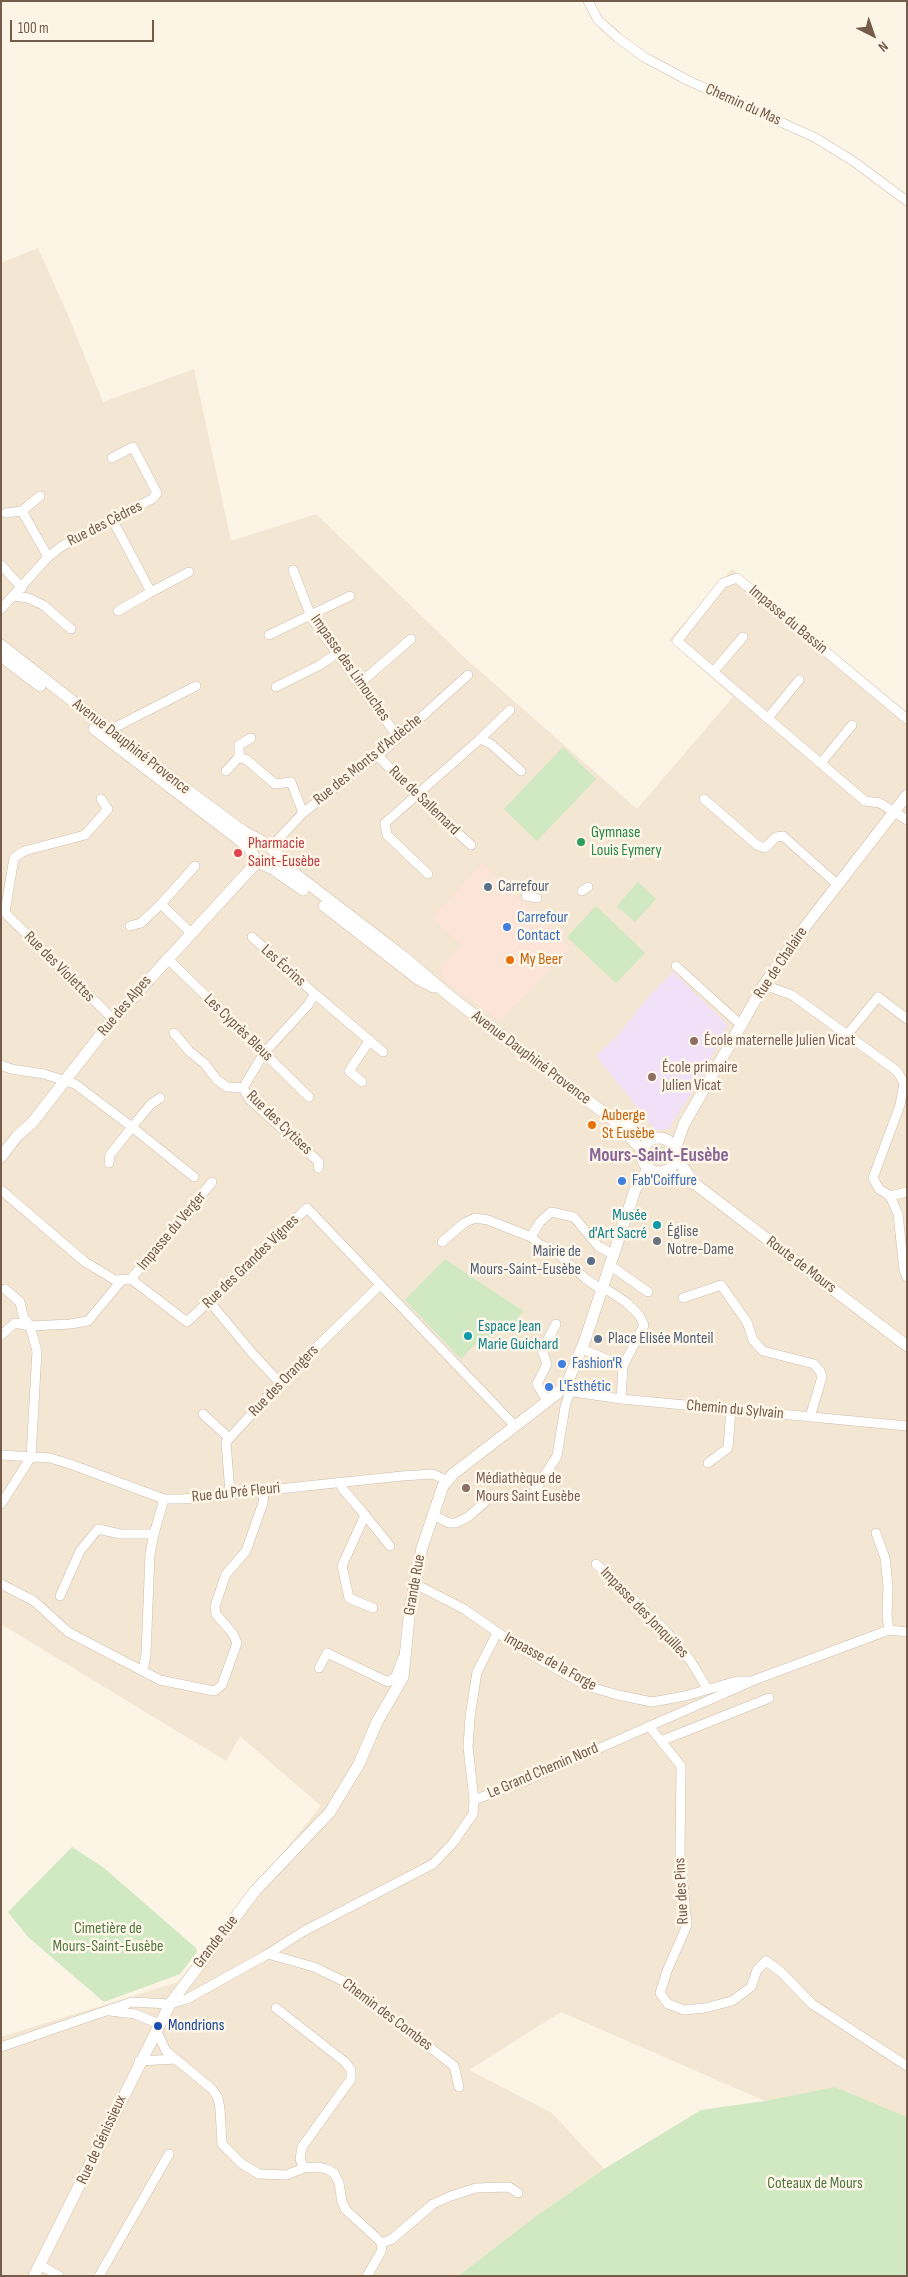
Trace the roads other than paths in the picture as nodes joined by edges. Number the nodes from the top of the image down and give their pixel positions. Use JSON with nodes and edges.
{"nodes":[{"id":1,"x":588,"y":1,"type":"edge"},
{"id":2,"x":907,"y":201,"type":"edge"},
{"id":3,"x":112,"y":458,"type":"dead end"},
{"id":4,"x":40,"y":496,"type":"dead end"},
{"id":5,"x":22,"y":511,"type":"junction"},
{"id":6,"x":6,"y":513,"type":"dead end"},
{"id":7,"x":112,"y":519,"type":"junction"},
{"id":8,"x":48,"y":557,"type":"junction"},
{"id":9,"x":1,"y":565,"type":"edge"},
{"id":10,"x":293,"y":570,"type":"dead end"},
{"id":11,"x":189,"y":572,"type":"dead end"},
{"id":12,"x":22,"y":588,"type":"junction"},
{"id":13,"x":151,"y":592,"type":"junction"},
{"id":14,"x":14,"y":596,"type":"junction"},
{"id":15,"x":350,"y":596,"type":"dead end"},
{"id":16,"x":1,"y":609,"type":"edge"},
{"id":17,"x":118,"y":610,"type":"dead end"},
{"id":18,"x":311,"y":614,"type":"junction"},
{"id":19,"x":71,"y":629,"type":"dead end"},
{"id":20,"x":269,"y":635,"type":"dead end"},
{"id":21,"x":743,"y":636,"type":"dead end"},
{"id":22,"x":411,"y":639,"type":"dead end"},
{"id":23,"x":1,"y":645,"type":"edge"},
{"id":24,"x":337,"y":653,"type":"junction"},
{"id":25,"x":1,"y":656,"type":"edge"},
{"id":26,"x":714,"y":671,"type":"junction"},
{"id":27,"x":468,"y":675,"type":"dead end"},
{"id":28,"x":799,"y":680,"type":"dead end"},
{"id":29,"x":359,"y":684,"type":"junction"},
{"id":30,"x":196,"y":686,"type":"dead end"},
{"id":31,"x":276,"y":687,"type":"dead end"},
{"id":32,"x":510,"y":710,"type":"dead end"},
{"id":33,"x":768,"y":718,"type":"junction"},
{"id":34,"x":907,"y":719,"type":"edge"},
{"id":35,"x":852,"y":725,"type":"dead end"},
{"id":36,"x":108,"y":731,"type":"junction"},
{"id":37,"x":398,"y":737,"type":"junction"},
{"id":38,"x":251,"y":738,"type":"dead end"},
{"id":39,"x":480,"y":739,"type":"junction"},
{"id":40,"x":378,"y":756,"type":"junction"},
{"id":41,"x":239,"y":757,"type":"junction"},
{"id":42,"x":821,"y":763,"type":"junction"},
{"id":43,"x":226,"y":770,"type":"dead end"},
{"id":44,"x":521,"y":771,"type":"dead end"},
{"id":45,"x":416,"y":794,"type":"junction"},
{"id":46,"x":907,"y":794,"type":"edge"},
{"id":47,"x":101,"y":799,"type":"dead end"},
{"id":48,"x":704,"y":799,"type":"dead end"},
{"id":49,"x":893,"y":812,"type":"junction"},
{"id":50,"x":303,"y":813,"type":"junction"},
{"id":51,"x":907,"y":820,"type":"edge"},
{"id":52,"x":471,"y":845,"type":"dead end"},
{"id":53,"x":269,"y":848,"type":"junction"},
{"id":54,"x":258,"y":860,"type":"junction"},
{"id":55,"x":195,"y":866,"type":"dead end"},
{"id":56,"x":428,"y":874,"type":"dead end"},
{"id":57,"x":838,"y":885,"type":"junction"},
{"id":58,"x":526,"y":896,"type":"dead end"},
{"id":59,"x":537,"y":898,"type":"dead end"},
{"id":60,"x":161,"y":904,"type":"junction"},
{"id":61,"x":3,"y":911,"type":"edge"},
{"id":62,"x":130,"y":926,"type":"dead end"},
{"id":63,"x":191,"y":933,"type":"junction"},
{"id":64,"x":252,"y":938,"type":"dead end"},
{"id":65,"x":167,"y":958,"type":"junction"},
{"id":66,"x":676,"y":966,"type":"dead end"},
{"id":67,"x":764,"y":985,"type":"junction"},
{"id":68,"x":315,"y":994,"type":"junction"},
{"id":69,"x":452,"y":998,"type":"junction"},
{"id":70,"x":113,"y":1019,"type":"junction"},
{"id":71,"x":907,"y":1019,"type":"edge"},
{"id":72,"x":742,"y":1026,"type":"junction"},
{"id":73,"x":174,"y":1033,"type":"dead end"},
{"id":74,"x":847,"y":1035,"type":"junction"},
{"id":75,"x":370,"y":1040,"type":"junction"},
{"id":76,"x":383,"y":1052,"type":"dead end"},
{"id":77,"x":264,"y":1053,"type":"junction"},
{"id":78,"x":1,"y":1065,"type":"edge"},
{"id":79,"x":65,"y":1080,"type":"junction"},
{"id":80,"x":362,"y":1082,"type":"dead end"},
{"id":81,"x":243,"y":1088,"type":"junction"},
{"id":82,"x":309,"y":1097,"type":"dead end"},
{"id":83,"x":160,"y":1098,"type":"dead end"},
{"id":84,"x":610,"y":1118,"type":"junction"},
{"id":85,"x":684,"y":1124,"type":"junction"},
{"id":86,"x":132,"y":1126,"type":"junction"},
{"id":87,"x":658,"y":1139,"type":"junction"},
{"id":88,"x":643,"y":1151,"type":"junction"},
{"id":89,"x":675,"y":1154,"type":"junction"},
{"id":90,"x":1,"y":1157,"type":"edge"},
{"id":91,"x":109,"y":1163,"type":"dead end"},
{"id":92,"x":318,"y":1168,"type":"dead end"},
{"id":93,"x":649,"y":1168,"type":"junction"},
{"id":94,"x":664,"y":1171,"type":"junction"},
{"id":95,"x":194,"y":1177,"type":"dead end"},
{"id":96,"x":212,"y":1182,"type":"dead end"},
{"id":97,"x":695,"y":1184,"type":"junction"},
{"id":98,"x":1,"y":1190,"type":"edge"},
{"id":99,"x":907,"y":1192,"type":"edge"},
{"id":100,"x":890,"y":1196,"type":"junction"},
{"id":101,"x":531,"y":1237,"type":"junction"},
{"id":102,"x":442,"y":1242,"type":"dead end"},
{"id":103,"x":612,"y":1260,"type":"junction"},
{"id":104,"x":907,"y":1276,"type":"edge"},
{"id":105,"x":126,"y":1280,"type":"junction"},
{"id":106,"x":380,"y":1285,"type":"junction"},
{"id":107,"x":602,"y":1288,"type":"junction"},
{"id":108,"x":5,"y":1289,"type":"dead end"},
{"id":109,"x":648,"y":1292,"type":"dead end"},
{"id":110,"x":683,"y":1298,"type":"dead end"},
{"id":111,"x":209,"y":1301,"type":"junction"},
{"id":112,"x":556,"y":1324,"type":"dead end"},
{"id":113,"x":30,"y":1326,"type":"junction"},
{"id":114,"x":1,"y":1335,"type":"edge"},
{"id":115,"x":907,"y":1346,"type":"edge"},
{"id":116,"x":582,"y":1349,"type":"junction"},
{"id":117,"x":623,"y":1366,"type":"junction"},
{"id":118,"x":280,"y":1383,"type":"junction"},
{"id":119,"x":567,"y":1390,"type":"junction"},
{"id":120,"x":621,"y":1399,"type":"junction"},
{"id":121,"x":547,"y":1401,"type":"junction"},
{"id":122,"x":731,"y":1409,"type":"junction"},
{"id":123,"x":203,"y":1414,"type":"dead end"},
{"id":124,"x":810,"y":1416,"type":"junction"},
{"id":125,"x":515,"y":1426,"type":"junction"},
{"id":126,"x":907,"y":1426,"type":"edge"},
{"id":127,"x":229,"y":1438,"type":"junction"},
{"id":128,"x":1,"y":1455,"type":"edge"},
{"id":129,"x":31,"y":1457,"type":"junction"},
{"id":130,"x":708,"y":1463,"type":"dead end"},
{"id":131,"x":446,"y":1480,"type":"junction"},
{"id":132,"x":340,"y":1482,"type":"junction"},
{"id":133,"x":264,"y":1490,"type":"junction"},
{"id":134,"x":230,"y":1493,"type":"junction"},
{"id":135,"x":532,"y":1495,"type":"dead end"},
{"id":136,"x":164,"y":1499,"type":"junction"},
{"id":137,"x":485,"y":1502,"type":"dead end"},
{"id":138,"x":1,"y":1504,"type":"edge"},
{"id":139,"x":365,"y":1514,"type":"junction"},
{"id":140,"x":433,"y":1515,"type":"junction"},
{"id":141,"x":876,"y":1533,"type":"dead end"},
{"id":142,"x":154,"y":1534,"type":"junction"},
{"id":143,"x":390,"y":1546,"type":"dead end"},
{"id":144,"x":596,"y":1564,"type":"dead end"},
{"id":145,"x":1,"y":1584,"type":"edge"},
{"id":146,"x":415,"y":1584,"type":"junction"},
{"id":147,"x":60,"y":1596,"type":"dead end"},
{"id":148,"x":373,"y":1608,"type":"dead end"},
{"id":149,"x":889,"y":1630,"type":"junction"},
{"id":150,"x":907,"y":1632,"type":"edge"},
{"id":151,"x":497,"y":1633,"type":"junction"},
{"id":152,"x":405,"y":1658,"type":"junction"},
{"id":153,"x":319,"y":1668,"type":"dead end"},
{"id":154,"x":143,"y":1671,"type":"junction"},
{"id":155,"x":750,"y":1682,"type":"junction"},
{"id":156,"x":707,"y":1688,"type":"junction"},
{"id":157,"x":769,"y":1698,"type":"dead end"},
{"id":158,"x":649,"y":1726,"type":"junction"},
{"id":159,"x":661,"y":1741,"type":"junction"},
{"id":160,"x":474,"y":1800,"type":"junction"},
{"id":161,"x":268,"y":1954,"type":"junction"},
{"id":162,"x":170,"y":2004,"type":"junction"},
{"id":163,"x":276,"y":2008,"type":"dead end"},
{"id":164,"x":108,"y":2011,"type":"junction"},
{"id":165,"x":158,"y":2027,"type":"junction"},
{"id":166,"x":1,"y":2047,"type":"edge"},
{"id":167,"x":176,"y":2059,"type":"junction"},
{"id":168,"x":140,"y":2061,"type":"junction"},
{"id":169,"x":907,"y":2066,"type":"edge"},
{"id":170,"x":459,"y":2087,"type":"dead end"},
{"id":171,"x":169,"y":2154,"type":"dead end"},
{"id":172,"x":304,"y":2168,"type":"junction"},
{"id":173,"x":518,"y":2193,"type":"dead end"},
{"id":174,"x":382,"y":2243,"type":"junction"},
{"id":175,"x":37,"y":2270,"type":"edge"},
{"id":176,"x":59,"y":2276,"type":"edge"},
{"id":177,"x":99,"y":2276,"type":"edge"},
{"id":178,"x":367,"y":2276,"type":"edge"}],
"edges":[{"from":1,"to":2,"type":"street","name":"Chemin du Mas"},
{"from":3,"to":7,"type":"street","name":"Rue des Cèdres"},
{"from":4,"to":5,"type":"street"},
{"from":5,"to":6,"type":"street"},
{"from":5,"to":8,"type":"street"},
{"from":7,"to":8,"type":"street","name":"Rue des Cèdres"},
{"from":7,"to":13,"type":"street"},
{"from":8,"to":12,"type":"street","name":"Rue des Cèdres"},
{"from":9,"to":12,"type":"street"},
{"from":10,"to":18,"type":"street","name":"Impasse des Limouches"},
{"from":11,"to":13,"type":"street"},
{"from":12,"to":14,"type":"street","name":"Rue des Cèdres"},
{"from":13,"to":17,"type":"street"},
{"from":14,"to":16,"type":"street","name":"Rue des Cèdres"},
{"from":14,"to":19,"type":"street"},
{"from":15,"to":18,"type":"street"},
{"from":18,"to":20,"type":"street"},
{"from":18,"to":24,"type":"street","name":"Impasse des Limouches"},
{"from":21,"to":26,"type":"street"},
{"from":22,"to":29,"type":"street"},
{"from":23,"to":36,"type":"street","name":"Avenue Dauphiné Provence"},
{"from":24,"to":29,"type":"street","name":"Impasse des Limouches"},
{"from":24,"to":31,"type":"street"},
{"from":25,"to":54,"type":"street","name":"Avenue Dauphiné Provence"},
{"from":26,"to":33,"type":"street"},
{"from":26,"to":34,"type":"street","name":"Impasse du Bassin"},
{"from":27,"to":37,"type":"street","name":"Rue des Monts d'Ardèche"},
{"from":28,"to":33,"type":"street"},
{"from":29,"to":37,"type":"street","name":"Impasse des Limouches"},
{"from":30,"to":36,"type":"street"},
{"from":32,"to":39,"type":"street"},
{"from":33,"to":42,"type":"street"},
{"from":35,"to":42,"type":"street"},
{"from":36,"to":53,"type":"street","name":"Avenue Dauphiné Provence"},
{"from":37,"to":40,"type":"street","name":"Rue des Monts d'Ardèche"},
{"from":38,"to":41,"type":"street"},
{"from":39,"to":44,"type":"street"},
{"from":39,"to":45,"type":"street"},
{"from":40,"to":45,"type":"street","name":"Rue de Sallemard"},
{"from":40,"to":50,"type":"street","name":"Rue des Monts d'Ardèche"},
{"from":41,"to":43,"type":"street"},
{"from":41,"to":50,"type":"street"},
{"from":42,"to":49,"type":"street"},
{"from":45,"to":52,"type":"street","name":"Rue de Sallemard"},
{"from":45,"to":56,"type":"street"},
{"from":46,"to":49,"type":"street","name":"Rue de Chalaire"},
{"from":47,"to":61,"type":"street","name":"Rue des Violettes"},
{"from":48,"to":57,"type":"street"},
{"from":49,"to":51,"type":"street"},
{"from":49,"to":57,"type":"street","name":"Rue de Chalaire"},
{"from":50,"to":53,"type":"street","name":"Rue des Monts d'Ardèche"},
{"from":53,"to":54,"type":"street"},
{"from":53,"to":54,"type":"street"},
{"from":53,"to":69,"type":"street","name":"Avenue Dauphiné Provence"},
{"from":54,"to":63,"type":"street","name":"Rue des Alpes"},
{"from":54,"to":69,"type":"street","name":"Avenue Dauphiné Provence"},
{"from":55,"to":60,"type":"street"},
{"from":57,"to":67,"type":"street","name":"Rue de Chalaire"},
{"from":58,"to":59,"type":"street"},
{"from":60,"to":62,"type":"street"},
{"from":60,"to":63,"type":"street"},
{"from":61,"to":70,"type":"street","name":"Rue des Violettes"},
{"from":63,"to":65,"type":"street","name":"Rue des Alpes"},
{"from":64,"to":68,"type":"street","name":"Les Écrins"},
{"from":65,"to":70,"type":"street","name":"Rue des Alpes"},
{"from":65,"to":77,"type":"street","name":"Les Cyprès Bleus"},
{"from":66,"to":72,"type":"street"},
{"from":67,"to":72,"type":"street","name":"Rue de Chalaire"},
{"from":67,"to":74,"type":"street"},
{"from":68,"to":75,"type":"street","name":"Les Écrins"},
{"from":68,"to":77,"type":"street","name":"Les Écrins"},
{"from":69,"to":84,"type":"street","name":"Avenue Dauphiné Provence"},
{"from":70,"to":79,"type":"street","name":"Rue des Alpes"},
{"from":71,"to":74,"type":"street"},
{"from":72,"to":85,"type":"street","name":"Rue de Chalaire"},
{"from":73,"to":81,"type":"street"},
{"from":74,"to":100,"type":"street"},
{"from":75,"to":76,"type":"street","name":"Les Écrins"},
{"from":75,"to":80,"type":"street"},
{"from":77,"to":81,"type":"street","name":"Rue des Cytises"},
{"from":77,"to":82,"type":"street","name":"Les Cyprès Bleus"},
{"from":78,"to":79,"type":"street"},
{"from":79,"to":86,"type":"street"},
{"from":79,"to":90,"type":"street","name":"Rue des Alpes"},
{"from":81,"to":92,"type":"street","name":"Rue des Cytises"},
{"from":83,"to":86,"type":"street"},
{"from":84,"to":87,"type":"street","name":"Avenue Dauphiné Provence"},
{"from":84,"to":88,"type":"street","name":"Avenue Dauphiné Provence"},
{"from":85,"to":87,"type":"street","name":"Rue de Chalaire"},
{"from":85,"to":89,"type":"street","name":"Rue de Chalaire"},
{"from":86,"to":91,"type":"street"},
{"from":86,"to":95,"type":"street"},
{"from":87,"to":88,"type":"street"},
{"from":87,"to":89,"type":"street"},
{"from":88,"to":93,"type":"street"},
{"from":89,"to":94,"type":"street"},
{"from":89,"to":97,"type":"street","name":"Route de Mours"},
{"from":93,"to":94,"type":"street"},
{"from":93,"to":103,"type":"street"},
{"from":94,"to":97,"type":"street","name":"Route de Mours"},
{"from":96,"to":105,"type":"street","name":"Impasse du Verger"},
{"from":97,"to":115,"type":"street","name":"Route de Mours"},
{"from":98,"to":105,"type":"street","name":"Rue des Grandes Vignes"},
{"from":99,"to":100,"type":"street"},
{"from":100,"to":104,"type":"street"},
{"from":101,"to":102,"type":"street"},
{"from":101,"to":103,"type":"street"},
{"from":101,"to":107,"type":"street"},
{"from":103,"to":107,"type":"street"},
{"from":103,"to":109,"type":"street"},
{"from":105,"to":111,"type":"street","name":"Rue des Grandes Vignes"},
{"from":105,"to":113,"type":"street","name":"Impasse du Verger"},
{"from":106,"to":111,"type":"street","name":"Rue des Grandes Vignes"},
{"from":106,"to":118,"type":"street","name":"Rue des Orangers"},
{"from":106,"to":125,"type":"street","name":"Rue des Grandes Vignes"},
{"from":107,"to":116,"type":"street"},
{"from":107,"to":117,"type":"street"},
{"from":108,"to":113,"type":"street"},
{"from":110,"to":124,"type":"street"},
{"from":111,"to":118,"type":"street"},
{"from":112,"to":121,"type":"street"},
{"from":113,"to":114,"type":"street","name":"Impasse du Verger"},
{"from":113,"to":129,"type":"street"},
{"from":116,"to":117,"type":"street"},
{"from":116,"to":119,"type":"street"},
{"from":117,"to":120,"type":"street"},
{"from":118,"to":127,"type":"street","name":"Rue des Orangers"},
{"from":119,"to":120,"type":"street","name":"Chemin du Sylvain"},
{"from":119,"to":121,"type":"street"},
{"from":119,"to":135,"type":"street"},
{"from":120,"to":122,"type":"street","name":"Chemin du Sylvain"},
{"from":121,"to":125,"type":"street"},
{"from":122,"to":124,"type":"street","name":"Chemin du Sylvain"},
{"from":122,"to":130,"type":"street"},
{"from":123,"to":127,"type":"street"},
{"from":124,"to":126,"type":"street","name":"Chemin du Sylvain"},
{"from":125,"to":131,"type":"street"},
{"from":127,"to":134,"type":"street"},
{"from":128,"to":129,"type":"street","name":"Rue du Pré Fleuri"},
{"from":129,"to":136,"type":"street","name":"Rue du Pré Fleuri"},
{"from":129,"to":138,"type":"street"},
{"from":131,"to":132,"type":"street","name":"Rue du Pré Fleuri"},
{"from":131,"to":140,"type":"street","name":"Grande Rue"},
{"from":132,"to":133,"type":"street","name":"Rue du Pré Fleuri"},
{"from":132,"to":139,"type":"street"},
{"from":133,"to":134,"type":"street","name":"Rue du Pré Fleuri"},
{"from":133,"to":154,"type":"street"},
{"from":134,"to":136,"type":"street","name":"Rue du Pré Fleuri"},
{"from":136,"to":142,"type":"street"},
{"from":137,"to":140,"type":"street"},
{"from":139,"to":143,"type":"street"},
{"from":139,"to":148,"type":"street"},
{"from":140,"to":146,"type":"street","name":"Grande Rue"},
{"from":141,"to":149,"type":"street"},
{"from":142,"to":147,"type":"street"},
{"from":142,"to":154,"type":"street"},
{"from":144,"to":156,"type":"street","name":"Impasse des Jonquilles"},
{"from":145,"to":154,"type":"street"},
{"from":146,"to":151,"type":"street","name":"Impasse de la Forge"},
{"from":146,"to":152,"type":"street","name":"Grande Rue"},
{"from":149,"to":150,"type":"street","name":"Le Grand Chemin Nord"},
{"from":149,"to":155,"type":"street","name":"Le Grand Chemin Nord"},
{"from":151,"to":156,"type":"street","name":"Impasse de la Forge"},
{"from":151,"to":160,"type":"street"},
{"from":152,"to":153,"type":"street"},
{"from":152,"to":162,"type":"street","name":"Grande Rue"},
{"from":155,"to":156,"type":"street","name":"Impasse de la Forge"},
{"from":155,"to":158,"type":"street","name":"Le Grand Chemin Nord"},
{"from":157,"to":159,"type":"street"},
{"from":158,"to":159,"type":"street","name":"Rue des Pins"},
{"from":158,"to":160,"type":"street","name":"Le Grand Chemin Nord"},
{"from":159,"to":169,"type":"street","name":"Rue des Pins"},
{"from":160,"to":161,"type":"street","name":"Le Grand Chemin Nord"},
{"from":161,"to":162,"type":"street","name":"Le Grand Chemin Nord"},
{"from":161,"to":170,"type":"street","name":"Chemin des Combes"},
{"from":162,"to":164,"type":"street"},
{"from":162,"to":165,"type":"street","name":"Rue de Génissieux"},
{"from":163,"to":172,"type":"street"},
{"from":164,"to":165,"type":"street"},
{"from":164,"to":166,"type":"street"},
{"from":165,"to":167,"type":"street"},
{"from":165,"to":168,"type":"street","name":"Rue de Génissieux"},
{"from":167,"to":168,"type":"street"},
{"from":167,"to":172,"type":"street"},
{"from":168,"to":175,"type":"street","name":"Rue de Génissieux"},
{"from":171,"to":177,"type":"street"},
{"from":172,"to":174,"type":"street"},
{"from":173,"to":174,"type":"street"},
{"from":174,"to":178,"type":"street"},
{"from":175,"to":176,"type":"street"}]}
